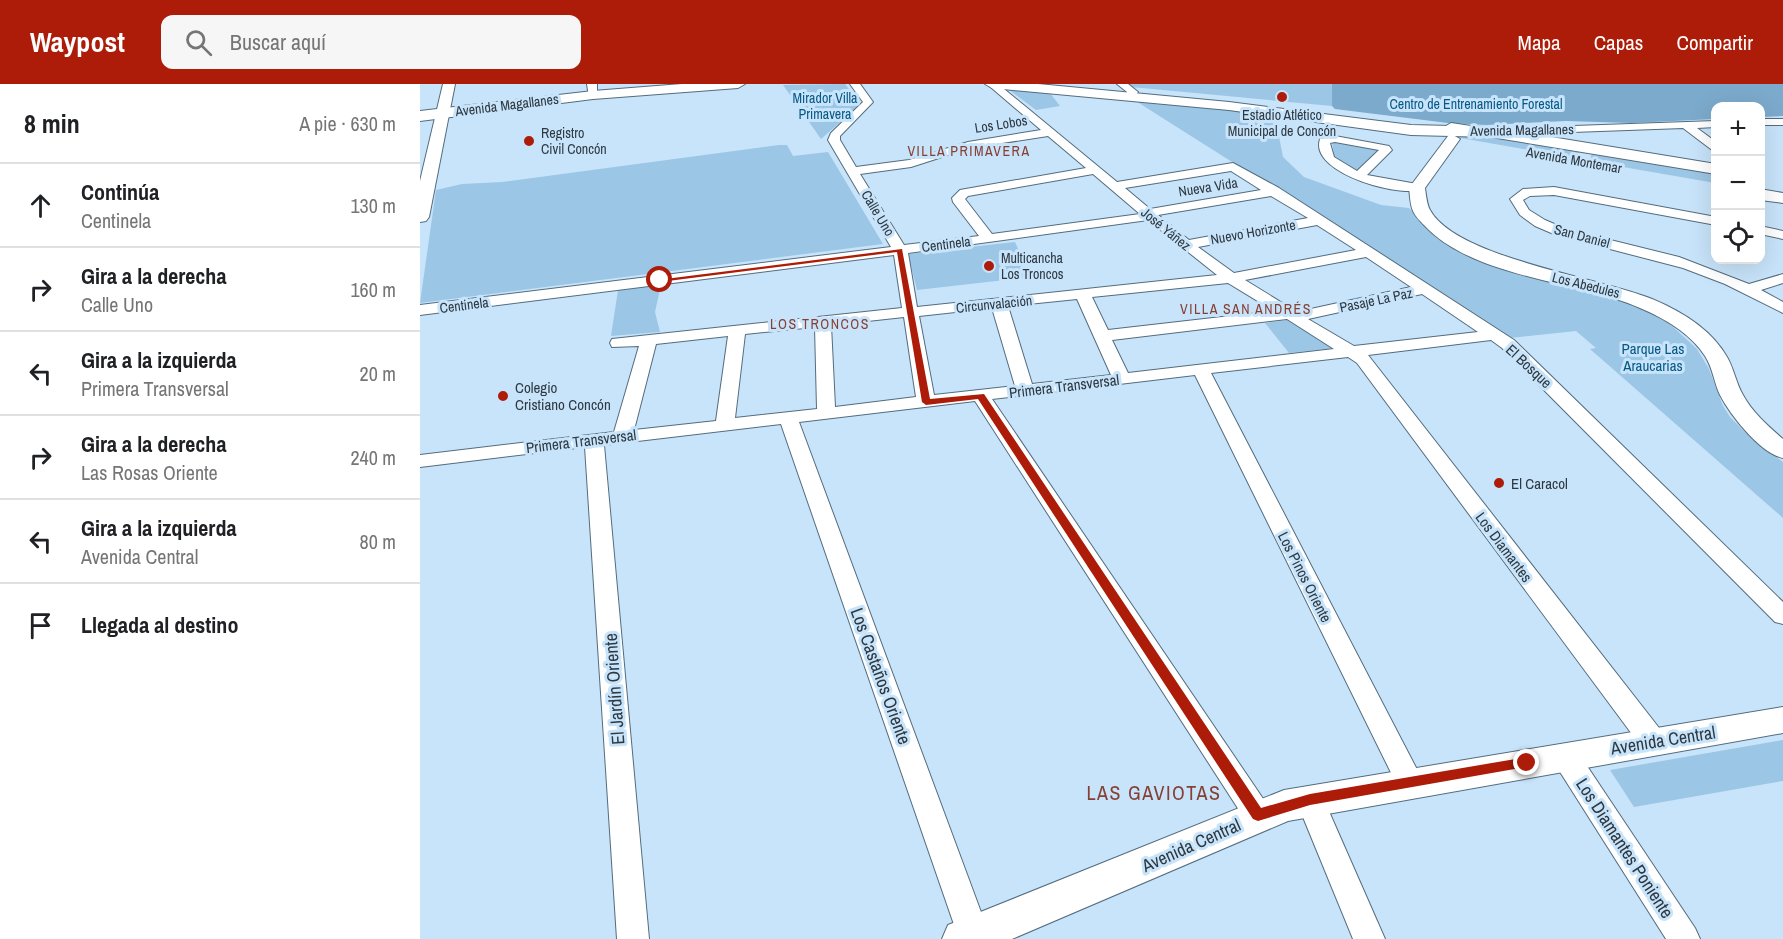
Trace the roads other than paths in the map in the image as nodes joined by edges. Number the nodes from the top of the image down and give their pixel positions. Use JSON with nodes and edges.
{"nodes":[{"id":1,"x":449,"y":84,"type":"edge"},
{"id":2,"x":685,"y":84,"type":"edge"},
{"id":3,"x":720,"y":84,"type":"edge"},
{"id":4,"x":738,"y":84,"type":"edge"},
{"id":5,"x":855,"y":84,"type":"edge"},
{"id":6,"x":992,"y":84,"type":"edge"},
{"id":7,"x":1040,"y":84,"type":"edge"},
{"id":8,"x":593,"y":90,"type":"edge"},
{"id":9,"x":1128,"y":90,"type":"edge"},
{"id":10,"x":442,"y":111,"type":"junction"},
{"id":11,"x":420,"y":112,"type":"edge"},
{"id":12,"x":420,"y":116,"type":"edge"},
{"id":13,"x":1324,"y":122,"type":"junction"},
{"id":14,"x":1765,"y":122,"type":"edge"},
{"id":15,"x":1783,"y":122,"type":"edge"},
{"id":16,"x":1711,"y":124,"type":"edge"},
{"id":17,"x":1685,"y":125,"type":"junction"},
{"id":18,"x":1050,"y":132,"type":"junction"},
{"id":19,"x":1452,"y":132,"type":"junction"},
{"id":20,"x":1491,"y":132,"type":"junction"},
{"id":21,"x":1398,"y":133,"type":"junction"},
{"id":22,"x":1328,"y":140,"type":"junction"},
{"id":23,"x":1711,"y":144,"type":"edge"},
{"id":24,"x":1563,"y":145,"type":"junction"},
{"id":25,"x":1385,"y":148,"type":"junction"},
{"id":26,"x":1711,"y":168,"type":"edge"},
{"id":27,"x":1096,"y":170,"type":"junction"},
{"id":28,"x":853,"y":171,"type":"junction"},
{"id":29,"x":1359,"y":176,"type":"junction"},
{"id":30,"x":1765,"y":178,"type":"edge"},
{"id":31,"x":1783,"y":181,"type":"edge"},
{"id":32,"x":1711,"y":184,"type":"edge"},
{"id":33,"x":1114,"y":186,"type":"junction"},
{"id":34,"x":1417,"y":186,"type":"junction"},
{"id":35,"x":1275,"y":191,"type":"junction"},
{"id":36,"x":1765,"y":195,"type":"edge"},
{"id":37,"x":1783,"y":198,"type":"edge"},
{"id":38,"x":1149,"y":214,"type":"junction"},
{"id":39,"x":420,"y":217,"type":"edge"},
{"id":40,"x":1320,"y":220,"type":"junction"},
{"id":41,"x":1711,"y":220,"type":"edge"},
{"id":42,"x":1765,"y":231,"type":"edge"},
{"id":43,"x":1783,"y":235,"type":"edge"},
{"id":44,"x":989,"y":239,"type":"junction"},
{"id":45,"x":1186,"y":245,"type":"junction"},
{"id":46,"x":900,"y":250,"type":"junction"},
{"id":47,"x":1368,"y":252,"type":"junction"},
{"id":48,"x":1231,"y":278,"type":"junction"},
{"id":49,"x":1783,"y":278,"type":"edge"},
{"id":50,"x":1423,"y":289,"type":"junction"},
{"id":51,"x":1749,"y":289,"type":"junction"},
{"id":52,"x":1083,"y":295,"type":"junction"},
{"id":53,"x":999,"y":304,"type":"junction"},
{"id":54,"x":1783,"y":308,"type":"edge"},
{"id":55,"x":420,"y":310,"type":"edge"},
{"id":56,"x":911,"y":314,"type":"junction"},
{"id":57,"x":1291,"y":316,"type":"junction"},
{"id":58,"x":823,"y":322,"type":"junction"},
{"id":59,"x":737,"y":331,"type":"junction"},
{"id":60,"x":1493,"y":335,"type":"junction"},
{"id":61,"x":1102,"y":336,"type":"junction"},
{"id":62,"x":650,"y":340,"type":"junction"},
{"id":63,"x":618,"y":343,"type":"dead end"},
{"id":64,"x":1356,"y":352,"type":"junction"},
{"id":65,"x":1201,"y":370,"type":"junction"},
{"id":66,"x":1122,"y":379,"type":"junction"},
{"id":67,"x":1025,"y":391,"type":"junction"},
{"id":68,"x":981,"y":396,"type":"junction"},
{"id":69,"x":926,"y":402,"type":"junction"},
{"id":70,"x":826,"y":413,"type":"junction"},
{"id":71,"x":788,"y":418,"type":"junction"},
{"id":72,"x":725,"y":425,"type":"junction"},
{"id":73,"x":623,"y":436,"type":"junction"},
{"id":74,"x":594,"y":440,"type":"junction"},
{"id":75,"x":1783,"y":451,"type":"edge"},
{"id":76,"x":420,"y":461,"type":"edge"},
{"id":77,"x":1783,"y":616,"type":"edge"},
{"id":78,"x":1783,"y":720,"type":"edge"},
{"id":79,"x":1653,"y":741,"type":"junction"},
{"id":80,"x":1565,"y":756,"type":"junction"},
{"id":81,"x":1410,"y":783,"type":"junction"},
{"id":82,"x":1310,"y":800,"type":"junction"},
{"id":83,"x":1258,"y":815,"type":"junction"},
{"id":84,"x":971,"y":938,"type":"edge"},
{"id":85,"x":633,"y":939,"type":"edge"},
{"id":86,"x":1369,"y":939,"type":"edge"},
{"id":87,"x":1684,"y":939,"type":"edge"}],
"edges":[{"from":1,"to":10,"type":"street"},
{"from":2,"to":8,"type":"main road","name":"Avenida Magallanes"},
{"from":3,"to":4,"type":"main road","name":"Avenida Magallanes"},
{"from":3,"to":8,"type":"main road","name":"Avenida Magallanes"},
{"from":5,"to":28,"type":"street","name":"Calle Uno"},
{"from":6,"to":9,"type":"main road","name":"Avenida Magallanes"},
{"from":6,"to":18,"type":"street","name":"José Yáñez"},
{"from":7,"to":9,"type":"main road","name":"Avenida Magallanes"},
{"from":8,"to":10,"type":"main road","name":"Avenida Magallanes"},
{"from":9,"to":13,"type":"main road","name":"Avenida Magallanes"},
{"from":10,"to":11,"type":"main road","name":"Avenida Magallanes"},
{"from":10,"to":12,"type":"main road","name":"Avenida Magallanes"},
{"from":10,"to":39,"type":"street"},
{"from":13,"to":21,"type":"main road","name":"Avenida Magallanes"},
{"from":13,"to":22,"type":"street"},
{"from":14,"to":15,"type":"street"},
{"from":16,"to":17,"type":"street","name":"Avenida Magallanes"},
{"from":17,"to":23,"type":"street"},
{"from":17,"to":24,"type":"street","name":"Avenida Magallanes"},
{"from":18,"to":27,"type":"street","name":"José Yáñez"},
{"from":18,"to":28,"type":"street","name":"Los Lobos"},
{"from":19,"to":20,"type":"street"},
{"from":19,"to":21,"type":"main road","name":"Avenida Montemar"},
{"from":19,"to":24,"type":"main road","name":"Avenida Montemar"},
{"from":19,"to":34,"type":"street"},
{"from":20,"to":21,"type":"main road","name":"Avenida Magallanes"},
{"from":20,"to":24,"type":"main road","name":"Avenida Montemar"},
{"from":21,"to":25,"type":"street"},
{"from":22,"to":25,"type":"street"},
{"from":22,"to":29,"type":"street"},
{"from":24,"to":26,"type":"main road","name":"Avenida Montemar"},
{"from":24,"to":32,"type":"main road","name":"Avenida Montemar"},
{"from":25,"to":29,"type":"street"},
{"from":27,"to":33,"type":"street","name":"José Yáñez"},
{"from":27,"to":44,"type":"street"},
{"from":28,"to":46,"type":"street","name":"Calle Uno"},
{"from":29,"to":34,"type":"street"},
{"from":30,"to":31,"type":"main road"},
{"from":33,"to":35,"type":"street","name":"El Bosque"},
{"from":33,"to":38,"type":"street","name":"José Yáñez"},
{"from":34,"to":75,"type":"street","name":"Los Abedules"},
{"from":35,"to":38,"type":"street","name":"Nueva Vida"},
{"from":35,"to":40,"type":"street","name":"El Bosque"},
{"from":36,"to":37,"type":"main road"},
{"from":38,"to":44,"type":"street","name":"Centinela"},
{"from":38,"to":45,"type":"street","name":"José Yáñez"},
{"from":40,"to":45,"type":"street","name":"Nuevo Horizonte"},
{"from":40,"to":47,"type":"street","name":"El Bosque"},
{"from":41,"to":51,"type":"street","name":"San Daniel"},
{"from":42,"to":43,"type":"street"},
{"from":44,"to":46,"type":"street","name":"Centinela"},
{"from":45,"to":48,"type":"street","name":"José Yáñez"},
{"from":46,"to":55,"type":"street","name":"Centinela"},
{"from":46,"to":56,"type":"street","name":"Calle Uno"},
{"from":47,"to":48,"type":"street","name":"Circunvalación"},
{"from":47,"to":50,"type":"street","name":"El Bosque"},
{"from":48,"to":52,"type":"street","name":"Circunvalación"},
{"from":48,"to":57,"type":"street","name":"José Yáñez"},
{"from":49,"to":51,"type":"street"},
{"from":50,"to":57,"type":"street","name":"Pasaje La Paz"},
{"from":50,"to":60,"type":"street","name":"El Bosque"},
{"from":51,"to":54,"type":"street","name":"San Daniel"},
{"from":52,"to":53,"type":"street","name":"Circunvalación"},
{"from":52,"to":61,"type":"street"},
{"from":53,"to":56,"type":"street","name":"Circunvalación"},
{"from":53,"to":67,"type":"street"},
{"from":56,"to":58,"type":"street","name":"Circunvalación"},
{"from":56,"to":69,"type":"street","name":"Calle Uno"},
{"from":57,"to":61,"type":"street","name":"Pasaje La Paz"},
{"from":57,"to":64,"type":"street","name":"José Yáñez"},
{"from":58,"to":59,"type":"street","name":"Circunvalación"},
{"from":58,"to":70,"type":"street"},
{"from":59,"to":62,"type":"street","name":"Circunvalación"},
{"from":59,"to":72,"type":"street"},
{"from":60,"to":64,"type":"street","name":"Primera Transversal"},
{"from":60,"to":77,"type":"street","name":"El Bosque"},
{"from":61,"to":66,"type":"street"},
{"from":62,"to":63,"type":"street","name":"Circunvalación"},
{"from":62,"to":73,"type":"street"},
{"from":64,"to":65,"type":"street","name":"Primera Transversal"},
{"from":64,"to":79,"type":"street","name":"Los Diamantes"},
{"from":65,"to":66,"type":"street","name":"Primera Transversal"},
{"from":65,"to":81,"type":"street","name":"Los Pinos Oriente"},
{"from":66,"to":67,"type":"street","name":"Primera Transversal"},
{"from":67,"to":68,"type":"street","name":"Primera Transversal"},
{"from":68,"to":69,"type":"street","name":"Primera Transversal"},
{"from":68,"to":83,"type":"street"},
{"from":69,"to":70,"type":"street","name":"Primera Transversal"},
{"from":70,"to":71,"type":"street","name":"Primera Transversal"},
{"from":71,"to":72,"type":"street","name":"Primera Transversal"},
{"from":71,"to":84,"type":"street","name":"Los Castaños Oriente"},
{"from":72,"to":73,"type":"street","name":"Primera Transversal"},
{"from":73,"to":74,"type":"street","name":"Primera Transversal"},
{"from":74,"to":76,"type":"street","name":"Primera Transversal"},
{"from":74,"to":85,"type":"street","name":"El Jardín Oriente"},
{"from":78,"to":79,"type":"street","name":"Avenida Central"},
{"from":79,"to":80,"type":"street","name":"Avenida Central"},
{"from":80,"to":81,"type":"street","name":"Avenida Central"},
{"from":80,"to":87,"type":"street","name":"Los Diamantes Poniente"},
{"from":81,"to":82,"type":"street","name":"Avenida Central"},
{"from":82,"to":83,"type":"street","name":"Avenida Central"},
{"from":82,"to":86,"type":"street"},
{"from":83,"to":84,"type":"street","name":"Avenida Central"}]}
